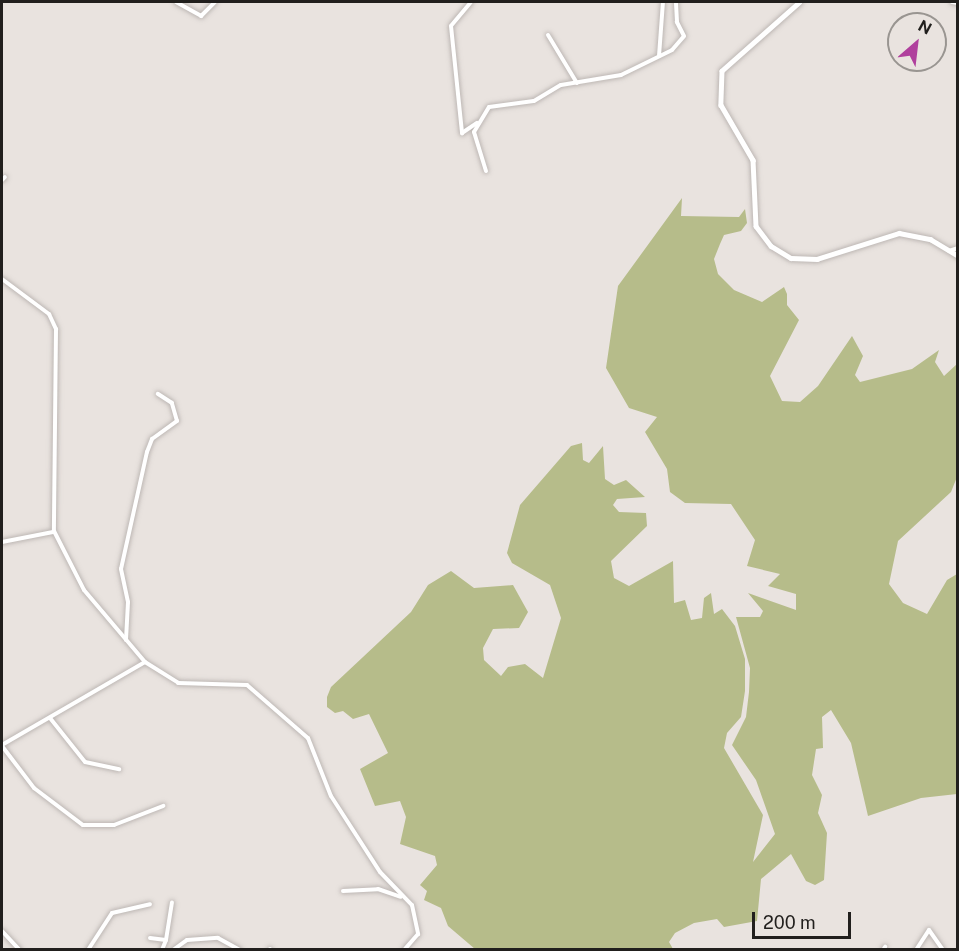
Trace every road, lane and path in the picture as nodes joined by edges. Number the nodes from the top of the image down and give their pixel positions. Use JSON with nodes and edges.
{"nodes":[{"id":1,"x":176,"y":2,"type":"edge"},
{"id":2,"x":215,"y":2,"type":"edge"},
{"id":3,"x":471,"y":2,"type":"edge"},
{"id":4,"x":663,"y":2,"type":"edge"},
{"id":5,"x":676,"y":2,"type":"edge"},
{"id":6,"x":800,"y":2,"type":"edge"},
{"id":7,"x":952,"y":2,"type":"edge"},
{"id":8,"x":957,"y":3,"type":"edge"},
{"id":9,"x":548,"y":35,"type":"dead end"},
{"id":10,"x":658,"y":48,"type":"junction"},
{"id":11,"x":659,"y":56,"type":"junction"},
{"id":12,"x":653,"y":58,"type":"junction"},
{"id":13,"x":577,"y":82,"type":"junction"},
{"id":14,"x":480,"y":121,"type":"junction"},
{"id":15,"x":486,"y":171,"type":"dead end"},
{"id":16,"x":957,"y":248,"type":"edge"},
{"id":17,"x":949,"y":250,"type":"junction"},
{"id":18,"x":957,"y":256,"type":"edge"},
{"id":19,"x":2,"y":279,"type":"edge"},
{"id":20,"x":158,"y":394,"type":"dead end"},
{"id":21,"x":54,"y":531,"type":"junction"},
{"id":22,"x":2,"y":542,"type":"edge"},
{"id":23,"x":126,"y":640,"type":"junction"},
{"id":24,"x":145,"y":662,"type":"junction"},
{"id":25,"x":50,"y":718,"type":"junction"},
{"id":26,"x":2,"y":746,"type":"edge"},
{"id":27,"x":119,"y":769,"type":"dead end"},
{"id":28,"x":163,"y":806,"type":"dead end"},
{"id":29,"x":389,"y":884,"type":"junction"},
{"id":30,"x":343,"y":891,"type":"dead end"},
{"id":31,"x":388,"y":891,"type":"junction"},
{"id":32,"x":404,"y":898,"type":"junction"},
{"id":33,"x":172,"y":902,"type":"dead end"},
{"id":34,"x":150,"y":904,"type":"dead end"},
{"id":35,"x":2,"y":931,"type":"edge"},
{"id":36,"x":150,"y":938,"type":"dead end"},
{"id":37,"x":166,"y":940,"type":"junction"},
{"id":38,"x":20,"y":950,"type":"edge"},
{"id":39,"x":88,"y":950,"type":"edge"},
{"id":40,"x":162,"y":950,"type":"edge"},
{"id":41,"x":173,"y":950,"type":"edge"},
{"id":42,"x":240,"y":950,"type":"edge"},
{"id":43,"x":404,"y":950,"type":"edge"},
{"id":44,"x":916,"y":950,"type":"edge"},
{"id":45,"x":943,"y":950,"type":"edge"}],
"edges":[{"from":1,"to":2,"type":"street"},
{"from":3,"to":14,"type":"street"},
{"from":4,"to":10,"type":"street"},
{"from":5,"to":11,"type":"street"},
{"from":6,"to":17,"type":"main road"},
{"from":7,"to":8,"type":"street"},
{"from":9,"to":13,"type":"street"},
{"from":10,"to":11,"type":"street"},
{"from":10,"to":12,"type":"street"},
{"from":11,"to":12,"type":"street"},
{"from":12,"to":13,"type":"street"},
{"from":13,"to":14,"type":"street"},
{"from":14,"to":15,"type":"street"},
{"from":16,"to":17,"type":"street"},
{"from":17,"to":18,"type":"main road"},
{"from":19,"to":21,"type":"street"},
{"from":20,"to":23,"type":"street"},
{"from":21,"to":22,"type":"street"},
{"from":21,"to":23,"type":"street"},
{"from":23,"to":24,"type":"street"},
{"from":24,"to":25,"type":"street"},
{"from":24,"to":29,"type":"street"},
{"from":25,"to":26,"type":"street"},
{"from":25,"to":27,"type":"street"},
{"from":26,"to":28,"type":"street"},
{"from":29,"to":31,"type":"street"},
{"from":29,"to":32,"type":"street"},
{"from":30,"to":31,"type":"street"},
{"from":31,"to":32,"type":"street"},
{"from":32,"to":43,"type":"street"},
{"from":33,"to":37,"type":"street"},
{"from":34,"to":39,"type":"street"},
{"from":35,"to":38,"type":"street"},
{"from":36,"to":37,"type":"street"},
{"from":37,"to":40,"type":"street"},
{"from":41,"to":42,"type":"street"},
{"from":44,"to":45,"type":"street"}]}
